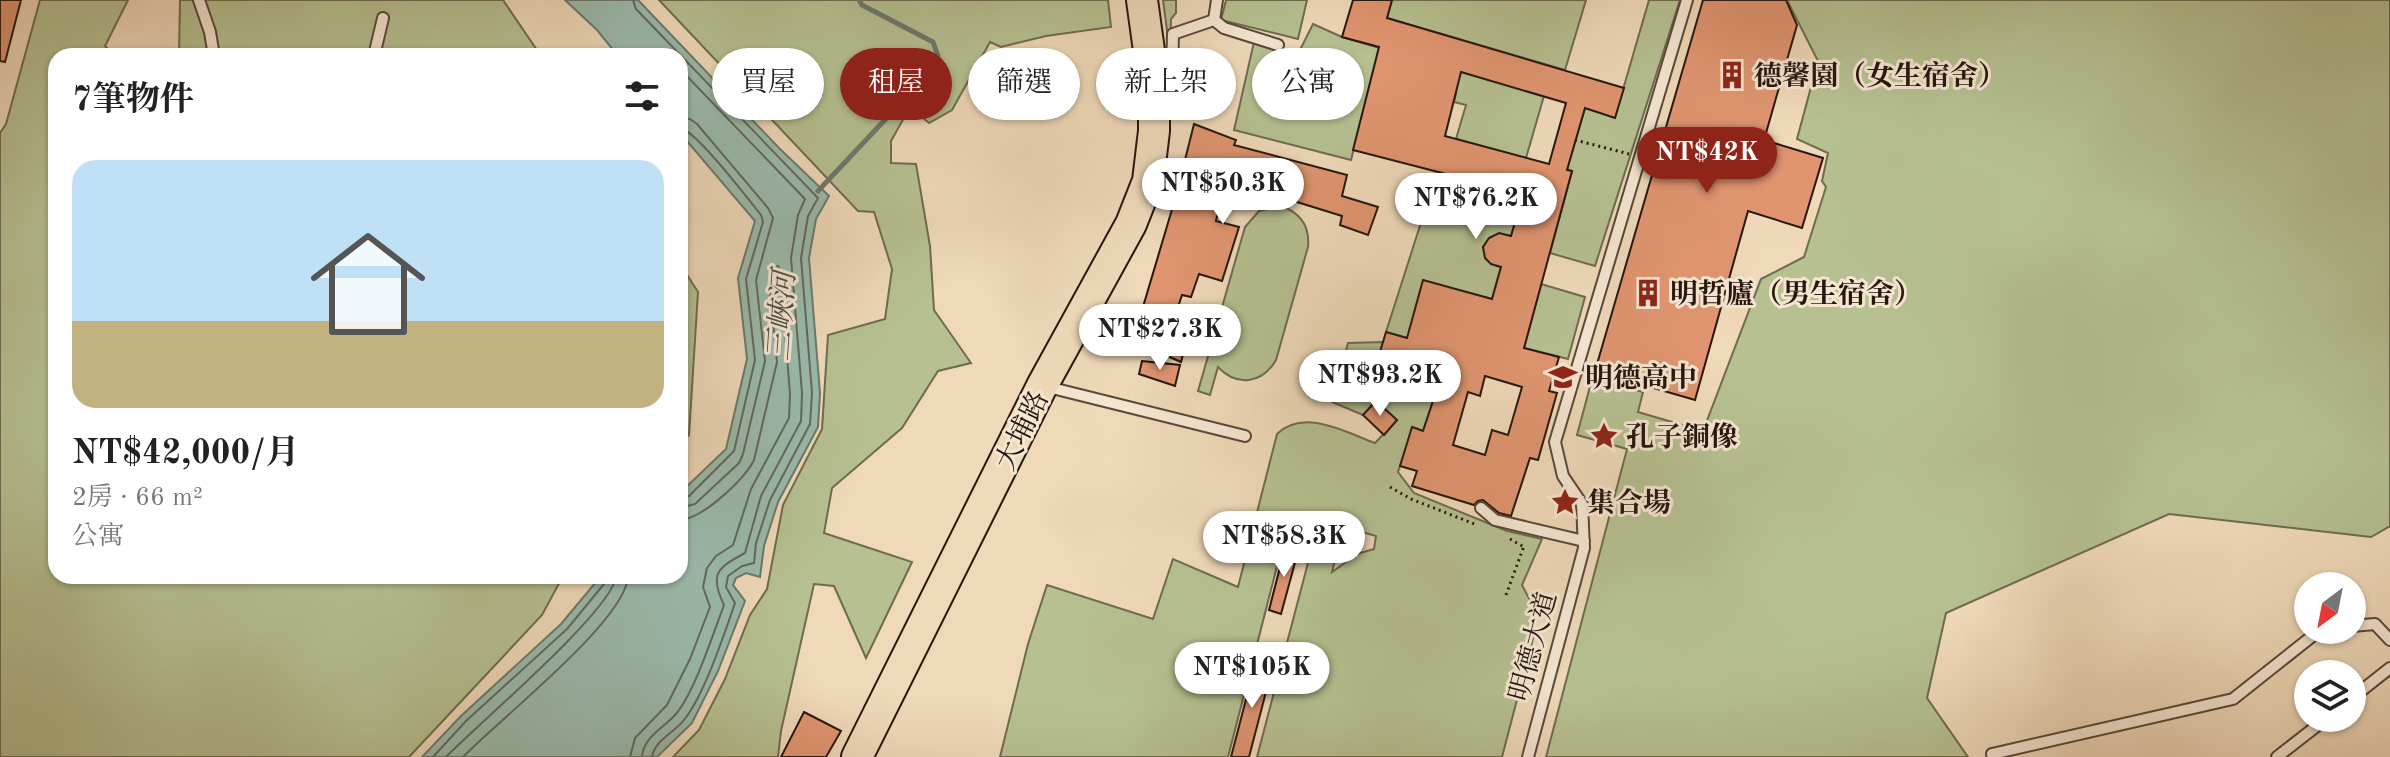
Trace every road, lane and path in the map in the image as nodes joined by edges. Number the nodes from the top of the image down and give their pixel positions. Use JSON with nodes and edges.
{"nodes":[{"id":1,"x":199,"y":0,"type":"edge"},
{"id":2,"x":1142,"y":0,"type":"edge"},
{"id":3,"x":1217,"y":0,"type":"edge"},
{"id":4,"x":1687,"y":0,"type":"edge"},
{"id":5,"x":383,"y":18,"type":"dead end"},
{"id":6,"x":1214,"y":20,"type":"junction"},
{"id":7,"x":1278,"y":45,"type":"dead end"},
{"id":8,"x":213,"y":48,"type":"edge"},
{"id":9,"x":376,"y":48,"type":"edge"},
{"id":10,"x":1149,"y":48,"type":"edge"},
{"id":11,"x":1173,"y":48,"type":"edge"},
{"id":12,"x":1154,"y":120,"type":"edge"},
{"id":13,"x":1575,"y":140,"type":"dead end"},
{"id":14,"x":1640,"y":157,"type":"junction"},
{"id":15,"x":1591,"y":280,"type":"dead end"},
{"id":16,"x":1603,"y":283,"type":"junction"},
{"id":17,"x":1042,"y":386,"type":"junction"},
{"id":18,"x":1245,"y":436,"type":"dead end"},
{"id":19,"x":1390,"y":487,"type":"dead end"},
{"id":20,"x":1481,"y":508,"type":"dead end"},
{"id":21,"x":1477,"y":525,"type":"dead end"},
{"id":22,"x":1503,"y":535,"type":"dead end"},
{"id":23,"x":1584,"y":545,"type":"junction"},
{"id":24,"x":1506,"y":595,"type":"dead end"},
{"id":25,"x":2366,"y":625,"type":"edge"},
{"id":26,"x":2390,"y":640,"type":"edge"},
{"id":27,"x":2302,"y":644,"type":"edge"},
{"id":28,"x":2390,"y":668,"type":"edge"},
{"id":29,"x":2366,"y":687,"type":"edge"},
{"id":30,"x":2309,"y":732,"type":"edge"},
{"id":31,"x":857,"y":757,"type":"edge"},
{"id":32,"x":1528,"y":757,"type":"edge"},
{"id":33,"x":1993,"y":757,"type":"edge"},
{"id":34,"x":2277,"y":757,"type":"edge"}],
"edges":[{"from":1,"to":8,"type":"lane"},
{"from":2,"to":10,"type":"main road","name":"大埔路"},
{"from":3,"to":6,"type":"lane"},
{"from":4,"to":14,"type":"lane"},
{"from":5,"to":9,"type":"lane"},
{"from":6,"to":7,"type":"lane"},
{"from":6,"to":11,"type":"lane"},
{"from":12,"to":17,"type":"main road","name":"大埔路"},
{"from":13,"to":14,"type":"path"},
{"from":14,"to":16,"type":"lane"},
{"from":15,"to":16,"type":"lane"},
{"from":16,"to":23,"type":"lane"},
{"from":17,"to":18,"type":"lane"},
{"from":17,"to":31,"type":"main road","name":"大埔路"},
{"from":19,"to":21,"type":"path"},
{"from":20,"to":23,"type":"lane"},
{"from":22,"to":24,"type":"path"},
{"from":23,"to":32,"type":"lane","name":"明德大道"},
{"from":25,"to":26,"type":"lane"},
{"from":27,"to":33,"type":"lane"},
{"from":28,"to":29,"type":"lane"},
{"from":30,"to":34,"type":"lane"}]}
